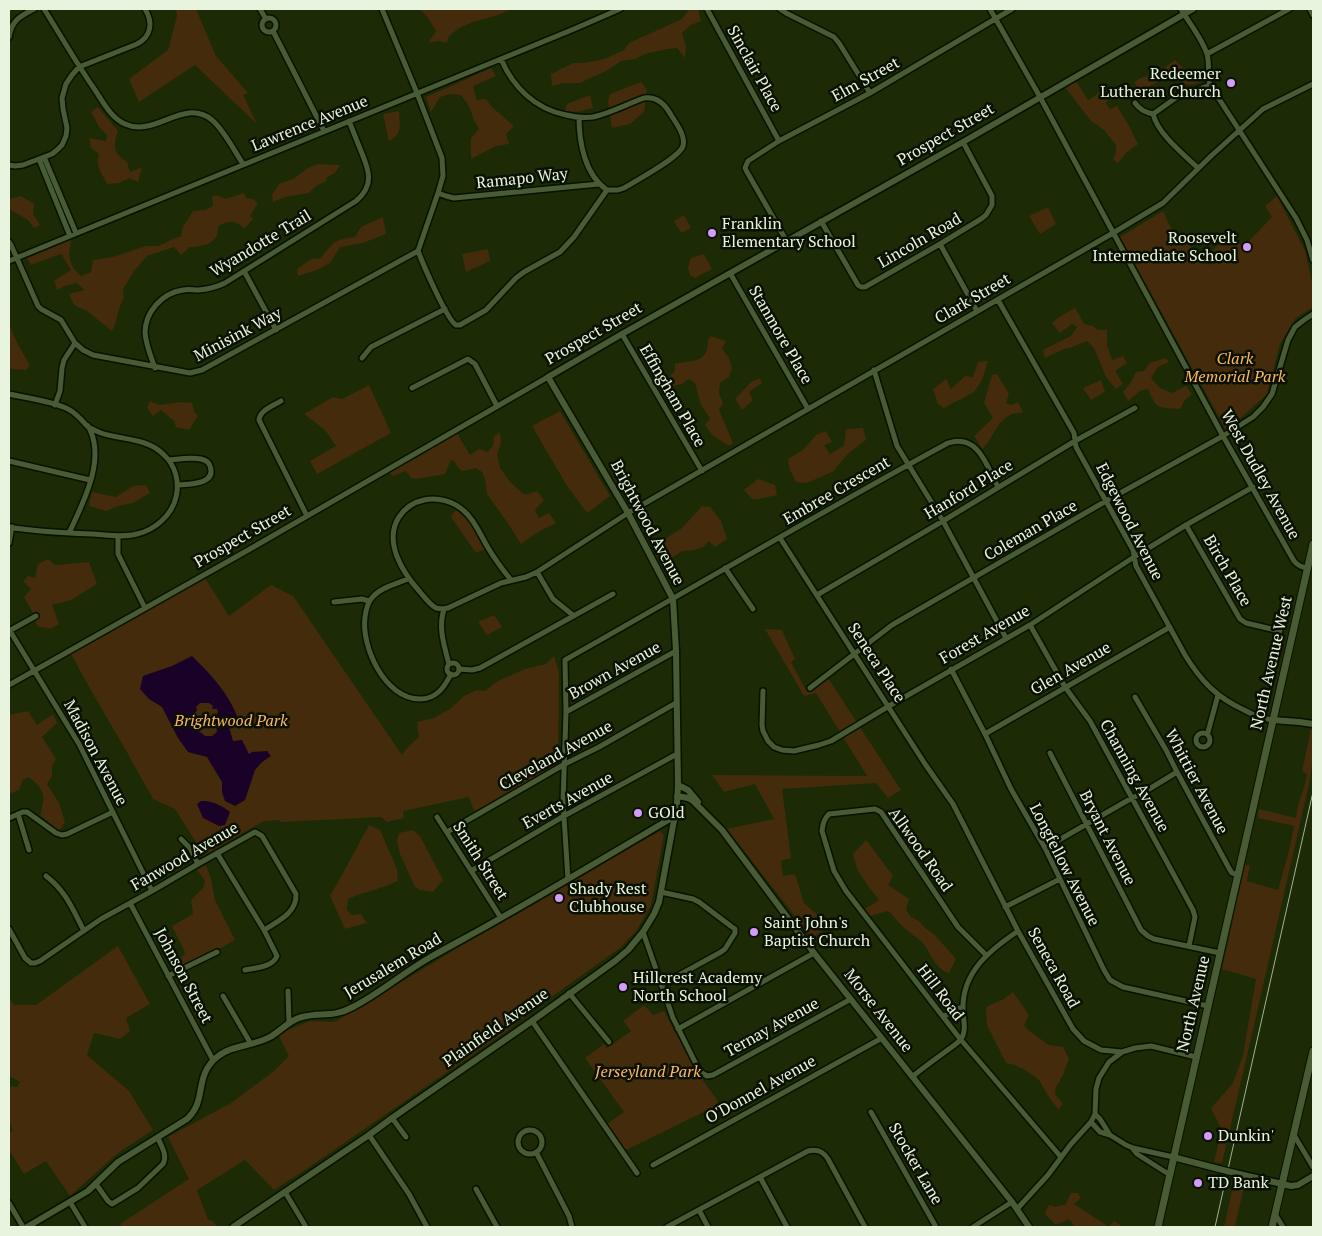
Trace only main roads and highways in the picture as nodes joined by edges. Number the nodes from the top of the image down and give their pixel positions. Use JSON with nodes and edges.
{"nodes":[{"id":1,"x":1313,"y":544,"type":"edge"},
{"id":2,"x":1258,"y":788,"type":"joint"},
{"id":3,"x":1313,"y":1051,"type":"edge"},
{"id":4,"x":1312,"y":1065,"type":"edge"},
{"id":5,"x":1158,"y":1227,"type":"edge"},
{"id":6,"x":1272,"y":1227,"type":"edge"}],
"edges":[{"from":1,"to":2,"type":"main road","name":"North Avenue West"},
{"from":2,"to":5,"type":"main road","name":"North Avenue"},
{"from":3,"to":4,"type":"main road"},
{"from":4,"to":6,"type":"main road"}]}
